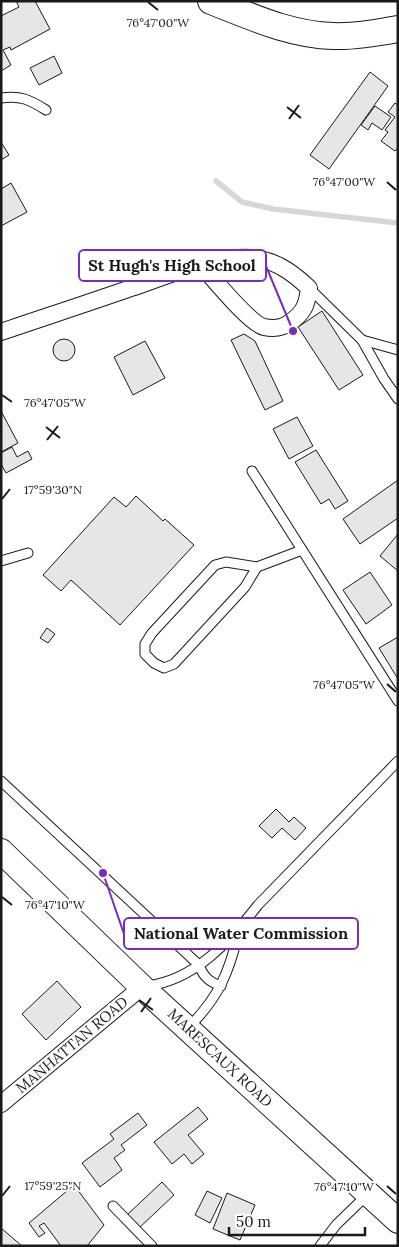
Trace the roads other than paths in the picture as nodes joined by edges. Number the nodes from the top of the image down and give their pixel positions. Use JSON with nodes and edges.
{"nodes":[{"id":1,"x":211,"y":1,"type":"edge"},
{"id":2,"x":398,"y":29,"type":"edge"},
{"id":3,"x":1,"y":98,"type":"edge"},
{"id":4,"x":46,"y":110,"type":"dead end"},
{"id":5,"x":201,"y":265,"type":"junction"},
{"id":6,"x":309,"y":288,"type":"junction"},
{"id":7,"x":1,"y":332,"type":"edge"},
{"id":8,"x":362,"y":340,"type":"junction"},
{"id":9,"x":398,"y":350,"type":"edge"},
{"id":10,"x":398,"y":400,"type":"edge"},
{"id":11,"x":252,"y":471,"type":"dead end"},
{"id":12,"x":302,"y":550,"type":"junction"},
{"id":13,"x":28,"y":553,"type":"dead end"},
{"id":14,"x":1,"y":561,"type":"edge"},
{"id":15,"x":257,"y":567,"type":"junction"},
{"id":16,"x":398,"y":701,"type":"edge"},
{"id":17,"x":398,"y":761,"type":"edge"},
{"id":18,"x":1,"y":781,"type":"edge"},
{"id":19,"x":2,"y":854,"type":"edge"},
{"id":20,"x":239,"y":930,"type":"junction"},
{"id":21,"x":199,"y":965,"type":"junction"},
{"id":22,"x":221,"y":986,"type":"junction"},
{"id":23,"x":142,"y":987,"type":"junction"},
{"id":24,"x":188,"y":1028,"type":"junction"},
{"id":25,"x":1,"y":1104,"type":"edge"},
{"id":26,"x":368,"y":1194,"type":"junction"},
{"id":27,"x":113,"y":1206,"type":"dead end"},
{"id":28,"x":398,"y":1221,"type":"edge"},
{"id":29,"x":152,"y":1246,"type":"edge"},
{"id":30,"x":320,"y":1246,"type":"edge"}],
"edges":[{"from":1,"to":2,"type":"main road"},
{"from":3,"to":4,"type":"lane"},
{"from":5,"to":6,"type":"street"},
{"from":5,"to":6,"type":"street"},
{"from":5,"to":7,"type":"street"},
{"from":6,"to":8,"type":"lane"},
{"from":8,"to":9,"type":"lane"},
{"from":8,"to":10,"type":"lane"},
{"from":11,"to":12,"type":"lane"},
{"from":12,"to":15,"type":"lane"},
{"from":12,"to":16,"type":"lane"},
{"from":13,"to":14,"type":"lane"},
{"from":15,"to":15,"type":"lane"},
{"from":17,"to":20,"type":"lane"},
{"from":18,"to":21,"type":"lane"},
{"from":19,"to":23,"type":"main road","name":"MARESCAUX ROAD"},
{"from":20,"to":21,"type":"lane"},
{"from":20,"to":22,"type":"lane"},
{"from":21,"to":22,"type":"lane"},
{"from":21,"to":23,"type":"lane"},
{"from":22,"to":24,"type":"lane"},
{"from":23,"to":24,"type":"main road","name":"MARESCAUX ROAD"},
{"from":23,"to":25,"type":"street","name":"MANHATTAN ROAD"},
{"from":24,"to":26,"type":"main road","name":"MARESCAUX ROAD"},
{"from":26,"to":28,"type":"main road","name":"MARESCAUX ROAD"},
{"from":26,"to":30,"type":"lane"},
{"from":27,"to":29,"type":"lane"}]}
